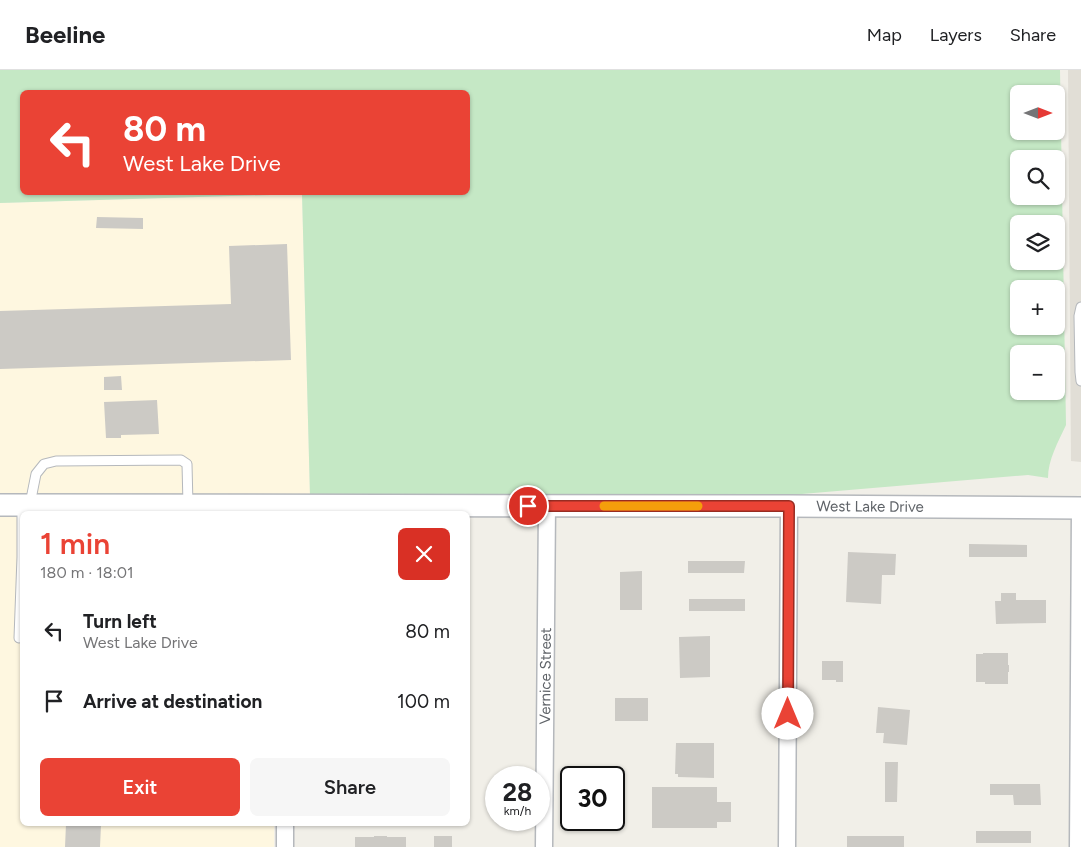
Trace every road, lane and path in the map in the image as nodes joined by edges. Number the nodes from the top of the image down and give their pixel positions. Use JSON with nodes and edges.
{"nodes":[{"id":1,"x":1081,"y":307,"type":"edge"},
{"id":2,"x":1081,"y":380,"type":"edge"},
{"id":3,"x":0,"y":504,"type":"edge"},
{"id":4,"x":26,"y":505,"type":"junction"},
{"id":5,"x":188,"y":505,"type":"junction"},
{"id":6,"x":547,"y":506,"type":"junction"},
{"id":7,"x":789,"y":506,"type":"junction"},
{"id":8,"x":1081,"y":508,"type":"edge"},
{"id":9,"x":285,"y":509,"type":"edge"},
{"id":10,"x":26,"y":511,"type":"edge"},
{"id":11,"x":20,"y":611,"type":"edge"},
{"id":12,"x":19,"y":638,"type":"dead end"},
{"id":13,"x":285,"y":826,"type":"edge"},
{"id":14,"x":285,"y":847,"type":"edge"},
{"id":15,"x":544,"y":847,"type":"edge"},
{"id":16,"x":786,"y":847,"type":"edge"},
{"id":17,"x":1078,"y":847,"type":"edge"}],
"edges":[{"from":1,"to":2,"type":"lane"},
{"from":3,"to":4,"type":"street","name":"West Lake Drive"},
{"from":4,"to":5,"type":"street","name":"West Lake Drive"},
{"from":4,"to":5,"type":"lane"},
{"from":4,"to":10,"type":"lane"},
{"from":5,"to":9,"type":"street","name":"West Lake Drive"},
{"from":6,"to":7,"type":"street","name":"West Lake Drive"},
{"from":6,"to":9,"type":"street","name":"West Lake Drive"},
{"from":6,"to":15,"type":"street","name":"Vernice Street"},
{"from":7,"to":8,"type":"street","name":"West Lake Drive"},
{"from":7,"to":16,"type":"street"},
{"from":8,"to":17,"type":"street"},
{"from":11,"to":12,"type":"lane"},
{"from":13,"to":14,"type":"street"}]}
